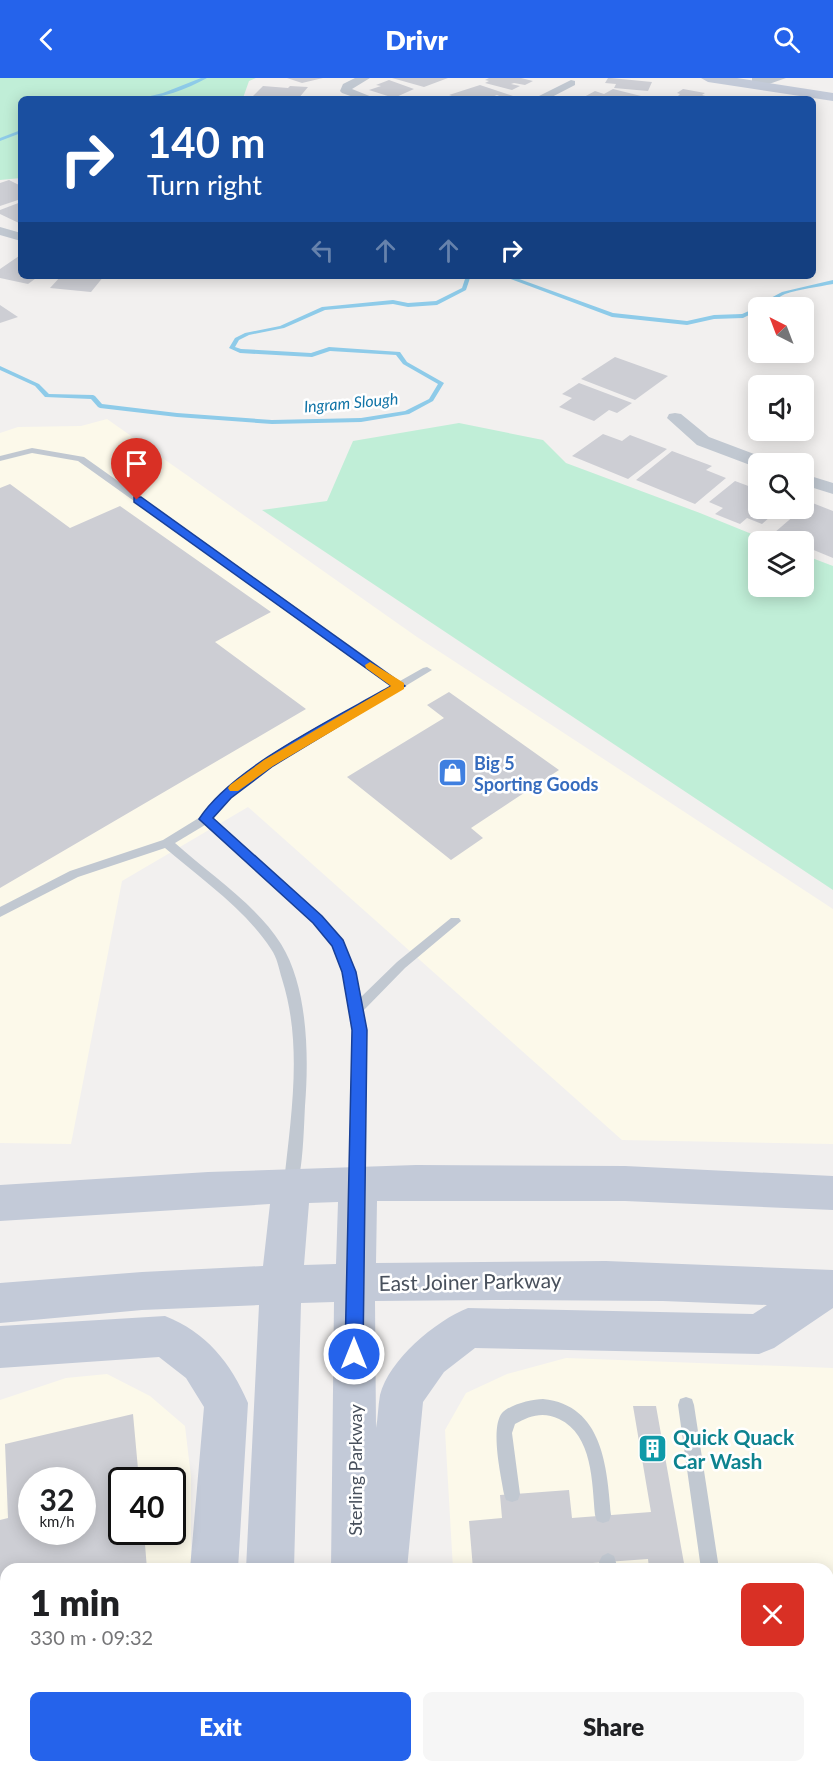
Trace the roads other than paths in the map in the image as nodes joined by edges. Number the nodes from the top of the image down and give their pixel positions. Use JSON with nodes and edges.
{"nodes":[{"id":1,"x":364,"y":78,"type":"edge"},
{"id":2,"x":708,"y":78,"type":"edge"},
{"id":3,"x":780,"y":78,"type":"edge"},
{"id":4,"x":571,"y":82,"type":"dead end"},
{"id":5,"x":755,"y":87,"type":"edge"},
{"id":6,"x":362,"y":96,"type":"edge"},
{"id":7,"x":545,"y":96,"type":"edge"},
{"id":8,"x":833,"y":97,"type":"edge"},
{"id":9,"x":0,"y":231,"type":"edge"},
{"id":10,"x":18,"y":236,"type":"edge"},
{"id":11,"x":675,"y":417,"type":"dead end"},
{"id":12,"x":748,"y":458,"type":"edge"},
{"id":13,"x":0,"y":459,"type":"edge"},
{"id":14,"x":814,"y":482,"type":"edge"},
{"id":15,"x":833,"y":489,"type":"edge"},
{"id":16,"x":427,"y":670,"type":"dead end"},
{"id":17,"x":400,"y":686,"type":"junction"},
{"id":18,"x":206,"y":819,"type":"junction"},
{"id":19,"x":167,"y":843,"type":"junction"},
{"id":20,"x":0,"y":912,"type":"edge"},
{"id":21,"x":455,"y":921,"type":"dead end"},
{"id":22,"x":356,"y":1010,"type":"junction"},
{"id":23,"x":358,"y":1185,"type":"junction"},
{"id":24,"x":291,"y":1186,"type":"junction"},
{"id":25,"x":833,"y":1193,"type":"edge"},
{"id":26,"x":0,"y":1203,"type":"edge"},
{"id":27,"x":355,"y":1283,"type":"junction"},
{"id":28,"x":282,"y":1285,"type":"junction"},
{"id":29,"x":830,"y":1289,"type":"edge"},
{"id":30,"x":0,"y":1303,"type":"edge"},
{"id":31,"x":0,"y":1347,"type":"edge"},
{"id":32,"x":686,"y":1405,"type":"dead end"},
{"id":33,"x":512,"y":1494,"type":"dead end"},
{"id":34,"x":603,"y":1515,"type":"dead end"},
{"id":35,"x":214,"y":1563,"type":"edge"},
{"id":36,"x":270,"y":1563,"type":"edge"},
{"id":37,"x":355,"y":1563,"type":"edge"},
{"id":38,"x":384,"y":1563,"type":"edge"},
{"id":39,"x":709,"y":1563,"type":"edge"}],
"edges":[{"from":1,"to":6,"type":"street"},
{"from":2,"to":5,"type":"main road"},
{"from":3,"to":5,"type":"street"},
{"from":4,"to":7,"type":"street"},
{"from":5,"to":8,"type":"main road"},
{"from":9,"to":10,"type":"street"},
{"from":11,"to":12,"type":"street"},
{"from":13,"to":17,"type":"lane"},
{"from":14,"to":15,"type":"street"},
{"from":16,"to":17,"type":"lane"},
{"from":17,"to":18,"type":"lane"},
{"from":18,"to":19,"type":"lane"},
{"from":18,"to":22,"type":"lane","name":"Sterling Parkway"},
{"from":19,"to":20,"type":"lane"},
{"from":19,"to":24,"type":"lane"},
{"from":21,"to":22,"type":"lane"},
{"from":22,"to":23,"type":"lane","name":"Sterling Parkway"},
{"from":23,"to":24,"type":"main road"},
{"from":23,"to":25,"type":"main road"},
{"from":23,"to":27,"type":"main road","name":"Sterling Parkway"},
{"from":24,"to":26,"type":"main road"},
{"from":24,"to":28,"type":"main road"},
{"from":27,"to":28,"type":"main road","name":"East Joiner Parkway"},
{"from":27,"to":29,"type":"main road","name":"East Joiner Parkway"},
{"from":27,"to":37,"type":"main road","name":"Sterling Parkway"},
{"from":28,"to":30,"type":"main road","name":"East Joiner Parkway"},
{"from":28,"to":36,"type":"main road"},
{"from":29,"to":38,"type":"main road"},
{"from":31,"to":35,"type":"main road"},
{"from":32,"to":39,"type":"lane"},
{"from":33,"to":34,"type":"lane"}]}
